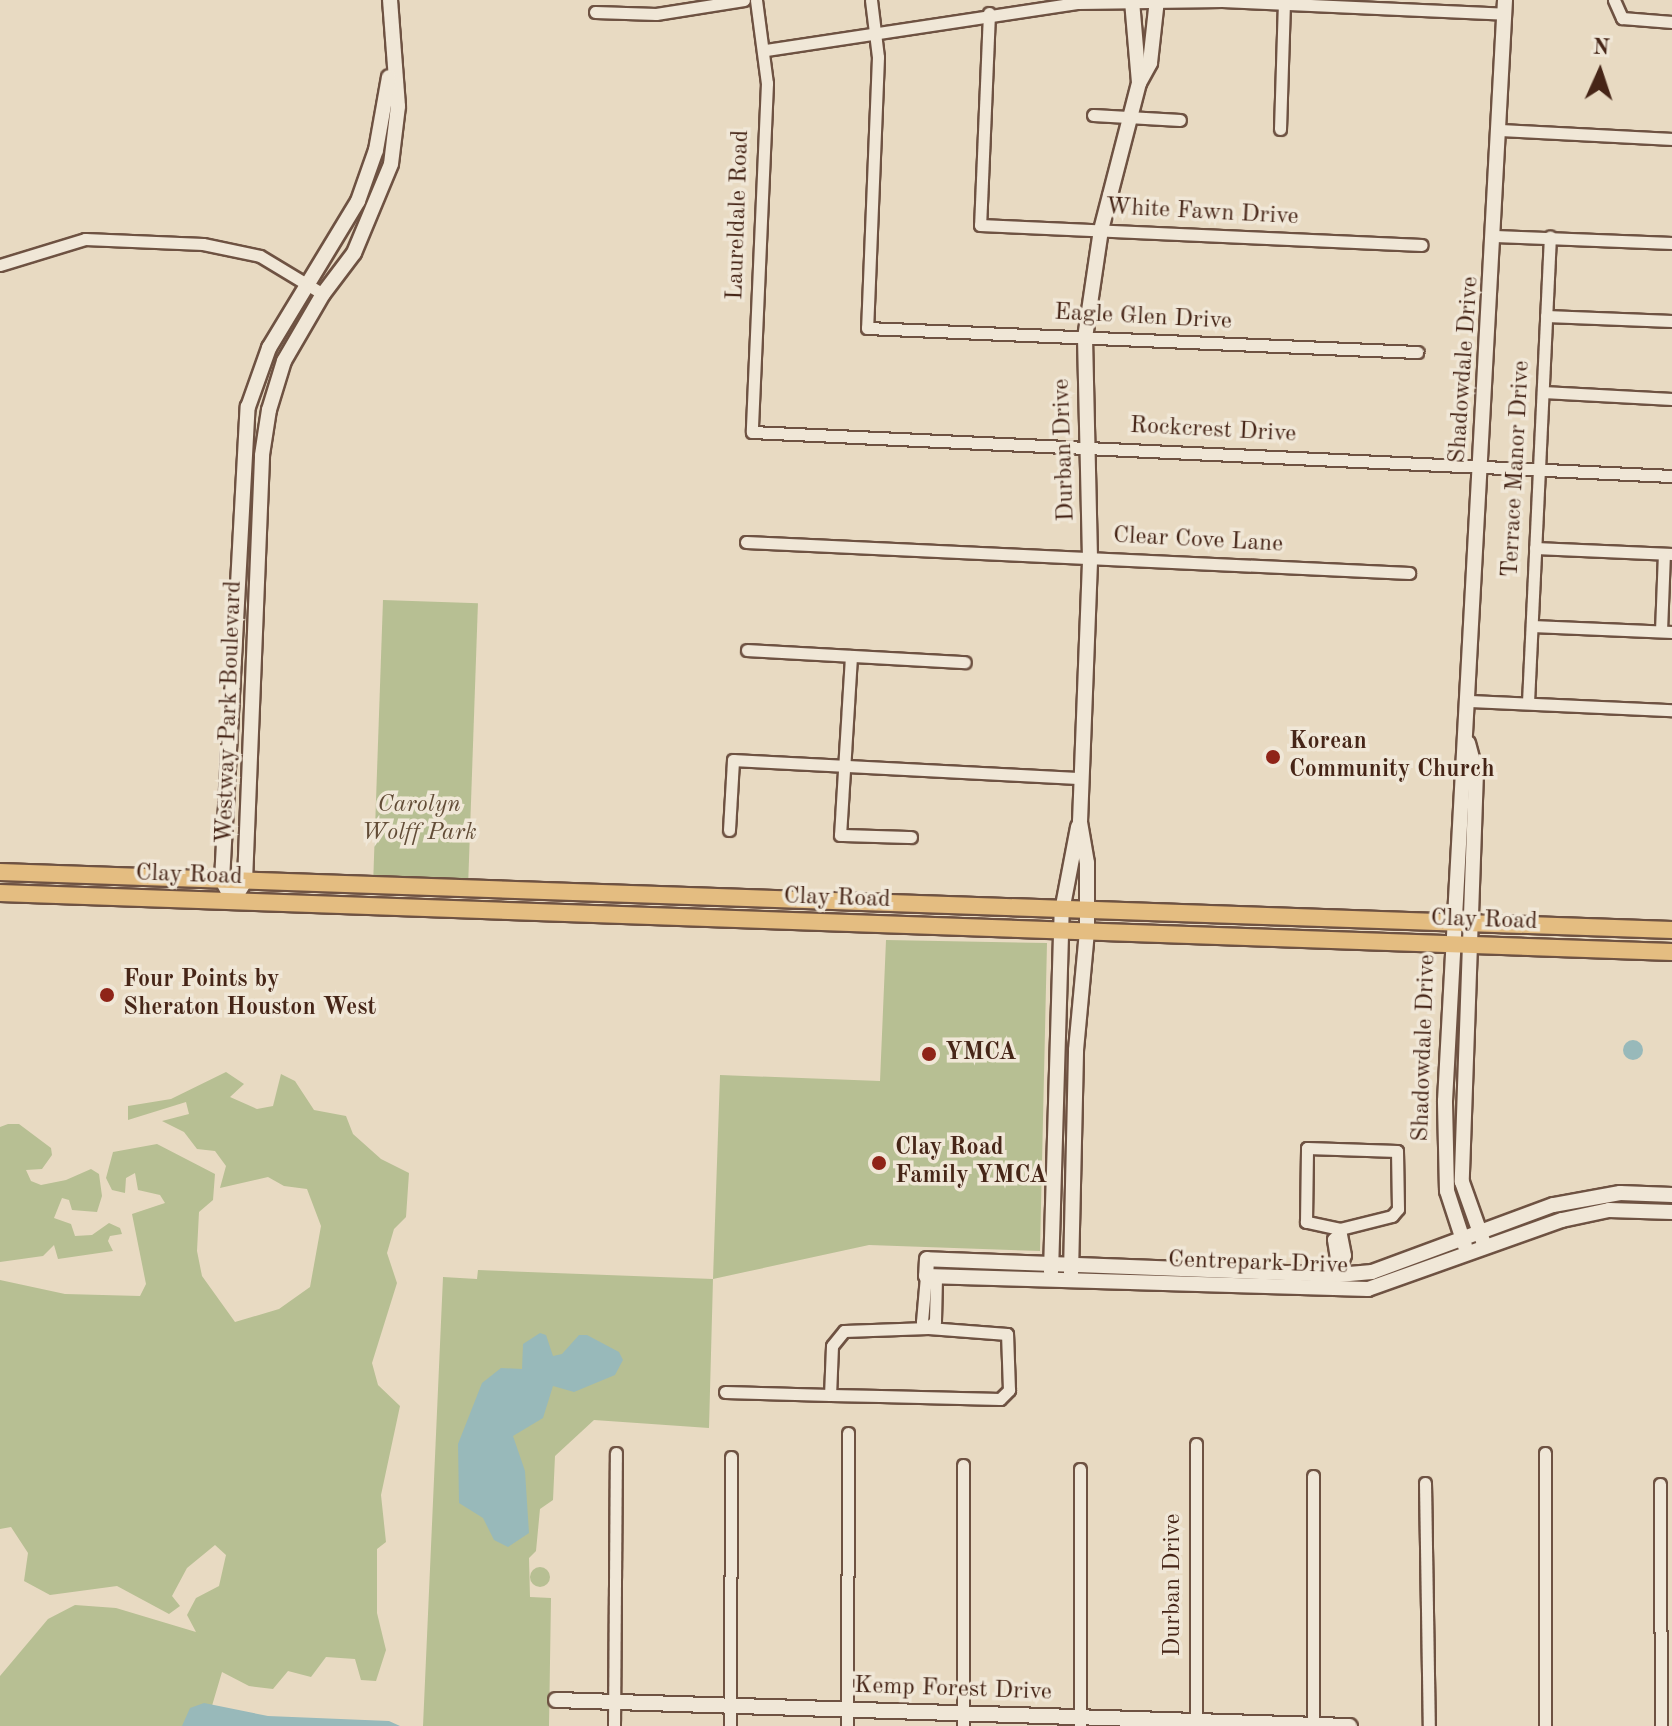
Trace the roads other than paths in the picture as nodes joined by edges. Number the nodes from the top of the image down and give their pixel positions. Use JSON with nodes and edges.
{"nodes":[{"id":1,"x":390,"y":0,"type":"edge"},
{"id":2,"x":744,"y":0,"type":"edge"},
{"id":3,"x":756,"y":0,"type":"edge"},
{"id":4,"x":871,"y":0,"type":"edge"},
{"id":5,"x":1157,"y":0,"type":"edge"},
{"id":6,"x":1614,"y":0,"type":"edge"},
{"id":7,"x":1078,"y":1,"type":"edge"},
{"id":8,"x":1132,"y":1,"type":"edge"},
{"id":9,"x":1284,"y":2,"type":"edge"},
{"id":10,"x":1395,"y":4,"type":"edge"},
{"id":11,"x":1505,"y":7,"type":"edge"},
{"id":12,"x":595,"y":12,"type":"dead end"},
{"id":13,"x":989,"y":13,"type":"junction"},
{"id":14,"x":1672,"y":22,"type":"edge"},
{"id":15,"x":875,"y":33,"type":"junction"},
{"id":16,"x":766,"y":50,"type":"junction"},
{"id":17,"x":392,"y":61,"type":"junction"},
{"id":18,"x":1139,"y":83,"type":"junction"},
{"id":19,"x":1093,"y":115,"type":"dead end"},
{"id":20,"x":1132,"y":117,"type":"junction"},
{"id":21,"x":1180,"y":120,"type":"dead end"},
{"id":22,"x":1280,"y":129,"type":"dead end"},
{"id":23,"x":1501,"y":130,"type":"junction"},
{"id":24,"x":1672,"y":139,"type":"edge"},
{"id":25,"x":1101,"y":230,"type":"junction"},
{"id":26,"x":1495,"y":236,"type":"junction"},
{"id":27,"x":1550,"y":237,"type":"junction"},
{"id":28,"x":1672,"y":243,"type":"edge"},
{"id":29,"x":1422,"y":245,"type":"dead end"},
{"id":30,"x":0,"y":265,"type":"edge"},
{"id":31,"x":309,"y":281,"type":"junction"},
{"id":32,"x":323,"y":294,"type":"junction"},
{"id":33,"x":1546,"y":316,"type":"junction"},
{"id":34,"x":1672,"y":321,"type":"edge"},
{"id":35,"x":1085,"y":338,"type":"junction"},
{"id":36,"x":1417,"y":352,"type":"dead end"},
{"id":37,"x":1543,"y":392,"type":"junction"},
{"id":38,"x":1672,"y":399,"type":"edge"},
{"id":39,"x":752,"y":432,"type":"joint"},
{"id":40,"x":1084,"y":447,"type":"junction"},
{"id":41,"x":1480,"y":466,"type":"junction"},
{"id":42,"x":1539,"y":470,"type":"junction"},
{"id":43,"x":1672,"y":476,"type":"edge"},
{"id":44,"x":746,"y":542,"type":"dead end"},
{"id":45,"x":1535,"y":548,"type":"junction"},
{"id":46,"x":1668,"y":554,"type":"edge"},
{"id":47,"x":1090,"y":558,"type":"junction"},
{"id":48,"x":1409,"y":573,"type":"dead end"},
{"id":49,"x":1532,"y":626,"type":"junction"},
{"id":50,"x":1666,"y":632,"type":"edge"},
{"id":51,"x":747,"y":650,"type":"dead end"},
{"id":52,"x":851,"y":656,"type":"junction"},
{"id":53,"x":965,"y":662,"type":"dead end"},
{"id":54,"x":1470,"y":701,"type":"junction"},
{"id":55,"x":1528,"y":702,"type":"junction"},
{"id":56,"x":1672,"y":710,"type":"edge"},
{"id":57,"x":1468,"y":743,"type":"junction"},
{"id":58,"x":844,"y":765,"type":"junction"},
{"id":59,"x":1082,"y":778,"type":"junction"},
{"id":60,"x":1080,"y":822,"type":"junction"},
{"id":61,"x":729,"y":830,"type":"dead end"},
{"id":62,"x":911,"y":837,"type":"dead end"},
{"id":63,"x":0,"y":872,"type":"edge"},
{"id":64,"x":61,"y":875,"type":"junction"},
{"id":65,"x":222,"y":880,"type":"junction"},
{"id":66,"x":245,"y":881,"type":"junction"},
{"id":67,"x":477,"y":889,"type":"junction"},
{"id":68,"x":0,"y":893,"type":"edge"},
{"id":69,"x":608,"y":893,"type":"junction"},
{"id":70,"x":59,"y":896,"type":"junction"},
{"id":71,"x":753,"y":899,"type":"junction"},
{"id":72,"x":233,"y":901,"type":"junction"},
{"id":73,"x":910,"y":905,"type":"junction"},
{"id":74,"x":476,"y":910,"type":"junction"},
{"id":75,"x":1062,"y":911,"type":"junction"},
{"id":76,"x":1087,"y":912,"type":"junction"},
{"id":77,"x":608,"y":915,"type":"junction"},
{"id":78,"x":1220,"y":916,"type":"junction"},
{"id":79,"x":753,"y":920,"type":"junction"},
{"id":80,"x":1451,"y":923,"type":"junction"},
{"id":81,"x":1470,"y":923,"type":"junction"},
{"id":82,"x":908,"y":925,"type":"junction"},
{"id":83,"x":1061,"y":930,"type":"junction"},
{"id":84,"x":1672,"y":930,"type":"edge"},
{"id":85,"x":1087,"y":932,"type":"junction"},
{"id":86,"x":1218,"y":936,"type":"junction"},
{"id":87,"x":1450,"y":944,"type":"junction"},
{"id":88,"x":1470,"y":945,"type":"junction"},
{"id":89,"x":1672,"y":952,"type":"edge"},
{"id":90,"x":1445,"y":1101,"type":"junction"},
{"id":91,"x":1462,"y":1102,"type":"junction"},
{"id":92,"x":1672,"y":1195,"type":"edge"},
{"id":93,"x":1598,"y":1196,"type":"junction"},
{"id":94,"x":1600,"y":1212,"type":"junction"},
{"id":95,"x":1672,"y":1212,"type":"edge"},
{"id":96,"x":1340,"y":1231,"type":"junction"},
{"id":97,"x":1479,"y":1234,"type":"junction"},
{"id":98,"x":1463,"y":1240,"type":"junction"},
{"id":99,"x":1487,"y":1249,"type":"junction"},
{"id":100,"x":1468,"y":1256,"type":"junction"},
{"id":101,"x":1051,"y":1272,"type":"junction"},
{"id":102,"x":1071,"y":1273,"type":"junction"},
{"id":103,"x":931,"y":1276,"type":"junction"},
{"id":104,"x":1339,"y":1279,"type":"junction"},
{"id":105,"x":928,"y":1328,"type":"junction"},
{"id":106,"x":725,"y":1392,"type":"dead end"},
{"id":107,"x":830,"y":1395,"type":"junction"},
{"id":108,"x":848,"y":1433,"type":"dead end"},
{"id":109,"x":1196,"y":1444,"type":"dead end"},
{"id":110,"x":616,"y":1453,"type":"dead end"},
{"id":111,"x":1545,"y":1453,"type":"dead end"},
{"id":112,"x":731,"y":1457,"type":"dead end"},
{"id":113,"x":963,"y":1465,"type":"dead end"},
{"id":114,"x":1080,"y":1469,"type":"dead end"},
{"id":115,"x":1313,"y":1476,"type":"dead end"},
{"id":116,"x":1425,"y":1483,"type":"dead end"},
{"id":117,"x":1660,"y":1484,"type":"dead end"},
{"id":118,"x":556,"y":1700,"type":"dead end"},
{"id":119,"x":614,"y":1702,"type":"junction"},
{"id":120,"x":731,"y":1706,"type":"junction"},
{"id":121,"x":848,"y":1709,"type":"junction"},
{"id":122,"x":963,"y":1719,"type":"edge"},
{"id":123,"x":1080,"y":1722,"type":"edge"},
{"id":124,"x":1196,"y":1723,"type":"edge"},
{"id":125,"x":614,"y":1726,"type":"edge"},
{"id":126,"x":730,"y":1726,"type":"edge"},
{"id":127,"x":847,"y":1726,"type":"edge"},
{"id":128,"x":1313,"y":1726,"type":"edge"},
{"id":129,"x":1350,"y":1726,"type":"edge"},
{"id":130,"x":1429,"y":1726,"type":"edge"},
{"id":131,"x":1545,"y":1726,"type":"edge"},
{"id":132,"x":1661,"y":1726,"type":"edge"}],
"edges":[{"from":1,"to":17,"type":"street","name":"Westway Park Boulevard"},
{"from":2,"to":12,"type":"street"},
{"from":3,"to":16,"type":"street","name":"Laureldale Road"},
{"from":4,"to":15,"type":"street"},
{"from":5,"to":8,"type":"street"},
{"from":5,"to":9,"type":"street"},
{"from":5,"to":18,"type":"street","name":"Durban Drive"},
{"from":6,"to":14,"type":"street"},
{"from":7,"to":8,"type":"street"},
{"from":7,"to":13,"type":"street"},
{"from":8,"to":18,"type":"street","name":"Durban Drive"},
{"from":9,"to":10,"type":"street"},
{"from":9,"to":22,"type":"street"},
{"from":10,"to":11,"type":"street"},
{"from":11,"to":23,"type":"street","name":"Shadowdale Drive"},
{"from":13,"to":15,"type":"street"},
{"from":13,"to":25,"type":"street","name":"White Fawn Drive"},
{"from":15,"to":16,"type":"street"},
{"from":15,"to":35,"type":"street","name":"Eagle Glen Drive"},
{"from":16,"to":39,"type":"street","name":"Laureldale Road"},
{"from":17,"to":31,"type":"street","name":"Westway Park Boulevard"},
{"from":17,"to":32,"type":"street","name":"Westway Park Boulevard"},
{"from":18,"to":20,"type":"street","name":"Durban Drive"},
{"from":19,"to":20,"type":"street"},
{"from":20,"to":21,"type":"street"},
{"from":20,"to":25,"type":"street","name":"Durban Drive"},
{"from":23,"to":24,"type":"street"},
{"from":23,"to":26,"type":"street","name":"Shadowdale Drive"},
{"from":25,"to":29,"type":"street","name":"White Fawn Drive"},
{"from":25,"to":35,"type":"street","name":"Durban Drive"},
{"from":26,"to":27,"type":"street"},
{"from":26,"to":41,"type":"street","name":"Shadowdale Drive"},
{"from":27,"to":28,"type":"street"},
{"from":27,"to":33,"type":"street","name":"Terrace Manor Drive"},
{"from":30,"to":31,"type":"street"},
{"from":31,"to":32,"type":"street"},
{"from":31,"to":65,"type":"street","name":"Westway Park Boulevard"},
{"from":32,"to":66,"type":"street","name":"Westway Park Boulevard"},
{"from":33,"to":34,"type":"street"},
{"from":33,"to":37,"type":"street","name":"Terrace Manor Drive"},
{"from":35,"to":36,"type":"street","name":"Eagle Glen Drive"},
{"from":35,"to":40,"type":"street","name":"Durban Drive"},
{"from":37,"to":38,"type":"street"},
{"from":37,"to":42,"type":"street","name":"Terrace Manor Drive"},
{"from":39,"to":40,"type":"street","name":"Rockcrest Drive"},
{"from":40,"to":41,"type":"street","name":"Rockcrest Drive"},
{"from":40,"to":47,"type":"street","name":"Durban Drive"},
{"from":41,"to":42,"type":"street","name":"Rockcrest Drive"},
{"from":41,"to":54,"type":"street","name":"Shadowdale Drive"},
{"from":42,"to":43,"type":"street","name":"Rockcrest Drive"},
{"from":42,"to":45,"type":"street","name":"Terrace Manor Drive"},
{"from":44,"to":47,"type":"street","name":"Clear Cove Lane"},
{"from":45,"to":46,"type":"street"},
{"from":45,"to":49,"type":"street","name":"Terrace Manor Drive"},
{"from":46,"to":50,"type":"street"},
{"from":47,"to":48,"type":"street","name":"Clear Cove Lane"},
{"from":47,"to":59,"type":"street","name":"Durban Drive"},
{"from":49,"to":50,"type":"street"},
{"from":49,"to":55,"type":"street","name":"Terrace Manor Drive"},
{"from":51,"to":52,"type":"street"},
{"from":52,"to":53,"type":"street"},
{"from":52,"to":58,"type":"street"},
{"from":54,"to":55,"type":"street"},
{"from":54,"to":57,"type":"street","name":"Shadowdale Drive"},
{"from":55,"to":56,"type":"street"},
{"from":57,"to":80,"type":"street","name":"Shadowdale Drive"},
{"from":57,"to":81,"type":"street","name":"Shadowdale Drive"},
{"from":58,"to":59,"type":"street"},
{"from":58,"to":61,"type":"street"},
{"from":58,"to":62,"type":"street"},
{"from":59,"to":60,"type":"street","name":"Durban Drive"},
{"from":60,"to":75,"type":"street","name":"Durban Drive"},
{"from":60,"to":76,"type":"street","name":"Durban Drive"},
{"from":63,"to":64,"type":"main road","name":"Clay Road"},
{"from":64,"to":65,"type":"main road","name":"Clay Road"},
{"from":64,"to":70,"type":"main road"},
{"from":65,"to":66,"type":"main road","name":"Clay Road"},
{"from":65,"to":72,"type":"street"},
{"from":66,"to":67,"type":"main road","name":"Clay Road"},
{"from":66,"to":72,"type":"street","name":"Westway Park Boulevard"},
{"from":67,"to":69,"type":"main road","name":"Clay Road"},
{"from":67,"to":74,"type":"main road"},
{"from":68,"to":70,"type":"main road","name":"Clay Road"},
{"from":69,"to":71,"type":"main road","name":"Clay Road"},
{"from":69,"to":77,"type":"main road"},
{"from":70,"to":72,"type":"main road","name":"Clay Road"},
{"from":71,"to":73,"type":"main road","name":"Clay Road"},
{"from":71,"to":79,"type":"main road"},
{"from":72,"to":74,"type":"main road","name":"Clay Road"},
{"from":73,"to":75,"type":"main road","name":"Clay Road"},
{"from":73,"to":82,"type":"main road"},
{"from":74,"to":77,"type":"main road","name":"Clay Road"},
{"from":75,"to":76,"type":"main road","name":"Clay Road"},
{"from":75,"to":83,"type":"street","name":"Durban Drive"},
{"from":76,"to":78,"type":"main road","name":"Clay Road"},
{"from":76,"to":85,"type":"street","name":"Durban Drive"},
{"from":77,"to":79,"type":"main road","name":"Clay Road"},
{"from":78,"to":80,"type":"main road","name":"Clay Road"},
{"from":78,"to":86,"type":"main road"},
{"from":79,"to":82,"type":"main road","name":"Clay Road"},
{"from":80,"to":81,"type":"main road","name":"Clay Road"},
{"from":80,"to":87,"type":"street","name":"Shadowdale Drive"},
{"from":81,"to":84,"type":"main road","name":"Clay Road"},
{"from":81,"to":88,"type":"street","name":"Shadowdale Drive"},
{"from":82,"to":83,"type":"main road","name":"Clay Road"},
{"from":83,"to":85,"type":"main road","name":"Clay Road"},
{"from":83,"to":101,"type":"street","name":"Durban Drive"},
{"from":85,"to":86,"type":"main road","name":"Clay Road"},
{"from":85,"to":102,"type":"street","name":"Durban Drive"},
{"from":86,"to":87,"type":"main road","name":"Clay Road"},
{"from":87,"to":88,"type":"main road","name":"Clay Road"},
{"from":87,"to":90,"type":"street","name":"Shadowdale Drive"},
{"from":88,"to":89,"type":"main road","name":"Clay Road"},
{"from":88,"to":91,"type":"street","name":"Shadowdale Drive"},
{"from":90,"to":91,"type":"street"},
{"from":90,"to":98,"type":"street","name":"Shadowdale Drive"},
{"from":91,"to":97,"type":"street","name":"Shadowdale Drive"},
{"from":92,"to":93,"type":"street","name":"Centrepark Drive"},
{"from":93,"to":94,"type":"street"},
{"from":93,"to":97,"type":"street","name":"Centrepark Drive"},
{"from":94,"to":95,"type":"street","name":"Centrepark Drive"},
{"from":94,"to":99,"type":"street","name":"Centrepark Drive"},
{"from":96,"to":96,"type":"street"},
{"from":96,"to":104,"type":"street"},
{"from":97,"to":98,"type":"street","name":"Centrepark Drive"},
{"from":97,"to":99,"type":"street","name":"Shadowdale Drive"},
{"from":98,"to":100,"type":"street","name":"Shadowdale Drive"},
{"from":98,"to":104,"type":"street","name":"Centrepark Drive"},
{"from":99,"to":100,"type":"street","name":"Centrepark Drive"},
{"from":100,"to":104,"type":"street","name":"Centrepark Drive"},
{"from":101,"to":102,"type":"street","name":"Centrepark Drive"},
{"from":101,"to":103,"type":"street","name":"Centrepark Drive"},
{"from":101,"to":103,"type":"street","name":"Centrepark Drive"},
{"from":102,"to":104,"type":"street","name":"Centrepark Drive"},
{"from":103,"to":105,"type":"street"},
{"from":105,"to":107,"type":"street"},
{"from":105,"to":107,"type":"street"},
{"from":106,"to":107,"type":"street"},
{"from":108,"to":121,"type":"street"},
{"from":109,"to":124,"type":"street","name":"Durban Drive"},
{"from":110,"to":119,"type":"street"},
{"from":111,"to":131,"type":"street"},
{"from":112,"to":120,"type":"street"},
{"from":113,"to":122,"type":"street"},
{"from":114,"to":123,"type":"street"},
{"from":115,"to":128,"type":"street"},
{"from":116,"to":130,"type":"street"},
{"from":117,"to":132,"type":"street"},
{"from":118,"to":119,"type":"street","name":"Kemp Forest Drive"},
{"from":119,"to":120,"type":"street","name":"Kemp Forest Drive"},
{"from":119,"to":125,"type":"street"},
{"from":120,"to":121,"type":"street","name":"Kemp Forest Drive"},
{"from":120,"to":126,"type":"street"},
{"from":121,"to":122,"type":"street","name":"Kemp Forest Drive"},
{"from":121,"to":127,"type":"street"},
{"from":122,"to":123,"type":"street","name":"Kemp Forest Drive"},
{"from":123,"to":124,"type":"street","name":"Kemp Forest Drive"},
{"from":124,"to":128,"type":"street","name":"Kemp Forest Drive"},
{"from":128,"to":129,"type":"street","name":"Kemp Forest Drive"}]}
